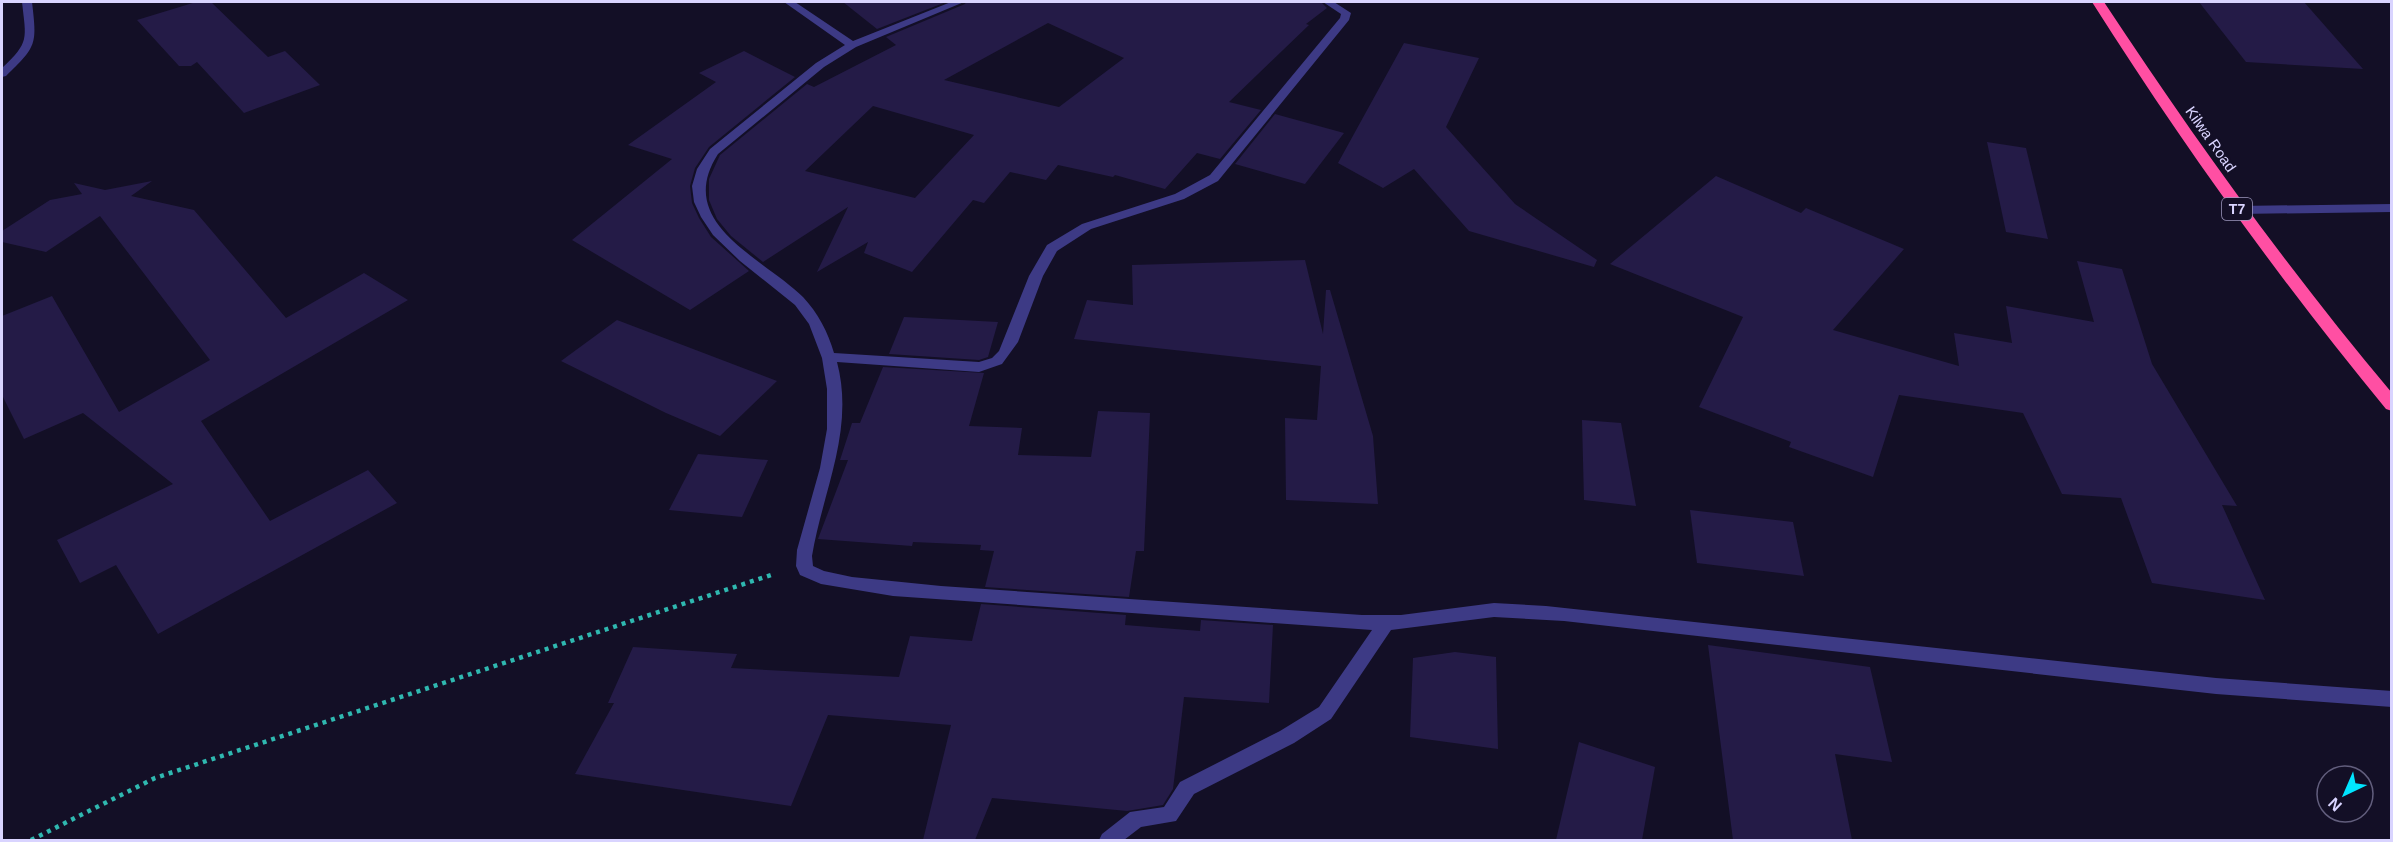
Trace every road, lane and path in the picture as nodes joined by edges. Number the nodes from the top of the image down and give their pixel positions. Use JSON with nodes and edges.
{"nodes":[{"id":1,"x":27,"y":2,"type":"edge"},
{"id":2,"x":789,"y":2,"type":"edge"},
{"id":3,"x":958,"y":2,"type":"edge"},
{"id":4,"x":1328,"y":2,"type":"edge"},
{"id":5,"x":2098,"y":2,"type":"edge"},
{"id":6,"x":852,"y":45,"type":"junction"},
{"id":7,"x":2,"y":74,"type":"edge"},
{"id":8,"x":2391,"y":208,"type":"edge"},
{"id":9,"x":2238,"y":210,"type":"junction"},
{"id":10,"x":828,"y":357,"type":"junction"},
{"id":11,"x":2391,"y":405,"type":"edge"},
{"id":12,"x":803,"y":565,"type":"junction"},
{"id":13,"x":1386,"y":623,"type":"junction"},
{"id":14,"x":2391,"y":699,"type":"edge"},
{"id":15,"x":31,"y":840,"type":"edge"},
{"id":16,"x":1109,"y":840,"type":"edge"}],
"edges":[{"from":1,"to":7,"type":"street"},
{"from":2,"to":6,"type":"street"},
{"from":3,"to":6,"type":"street"},
{"from":4,"to":10,"type":"street"},
{"from":5,"to":9,"type":"highway","name":"Kilwa Road","number":"T7"},
{"from":6,"to":10,"type":"street"},
{"from":8,"to":9,"type":"street"},
{"from":9,"to":11,"type":"highway","name":"Kilwa Road","number":"T7"},
{"from":10,"to":12,"type":"street"},
{"from":12,"to":13,"type":"street"},
{"from":12,"to":15,"type":"path"},
{"from":13,"to":14,"type":"street"},
{"from":13,"to":16,"type":"street"}]}
